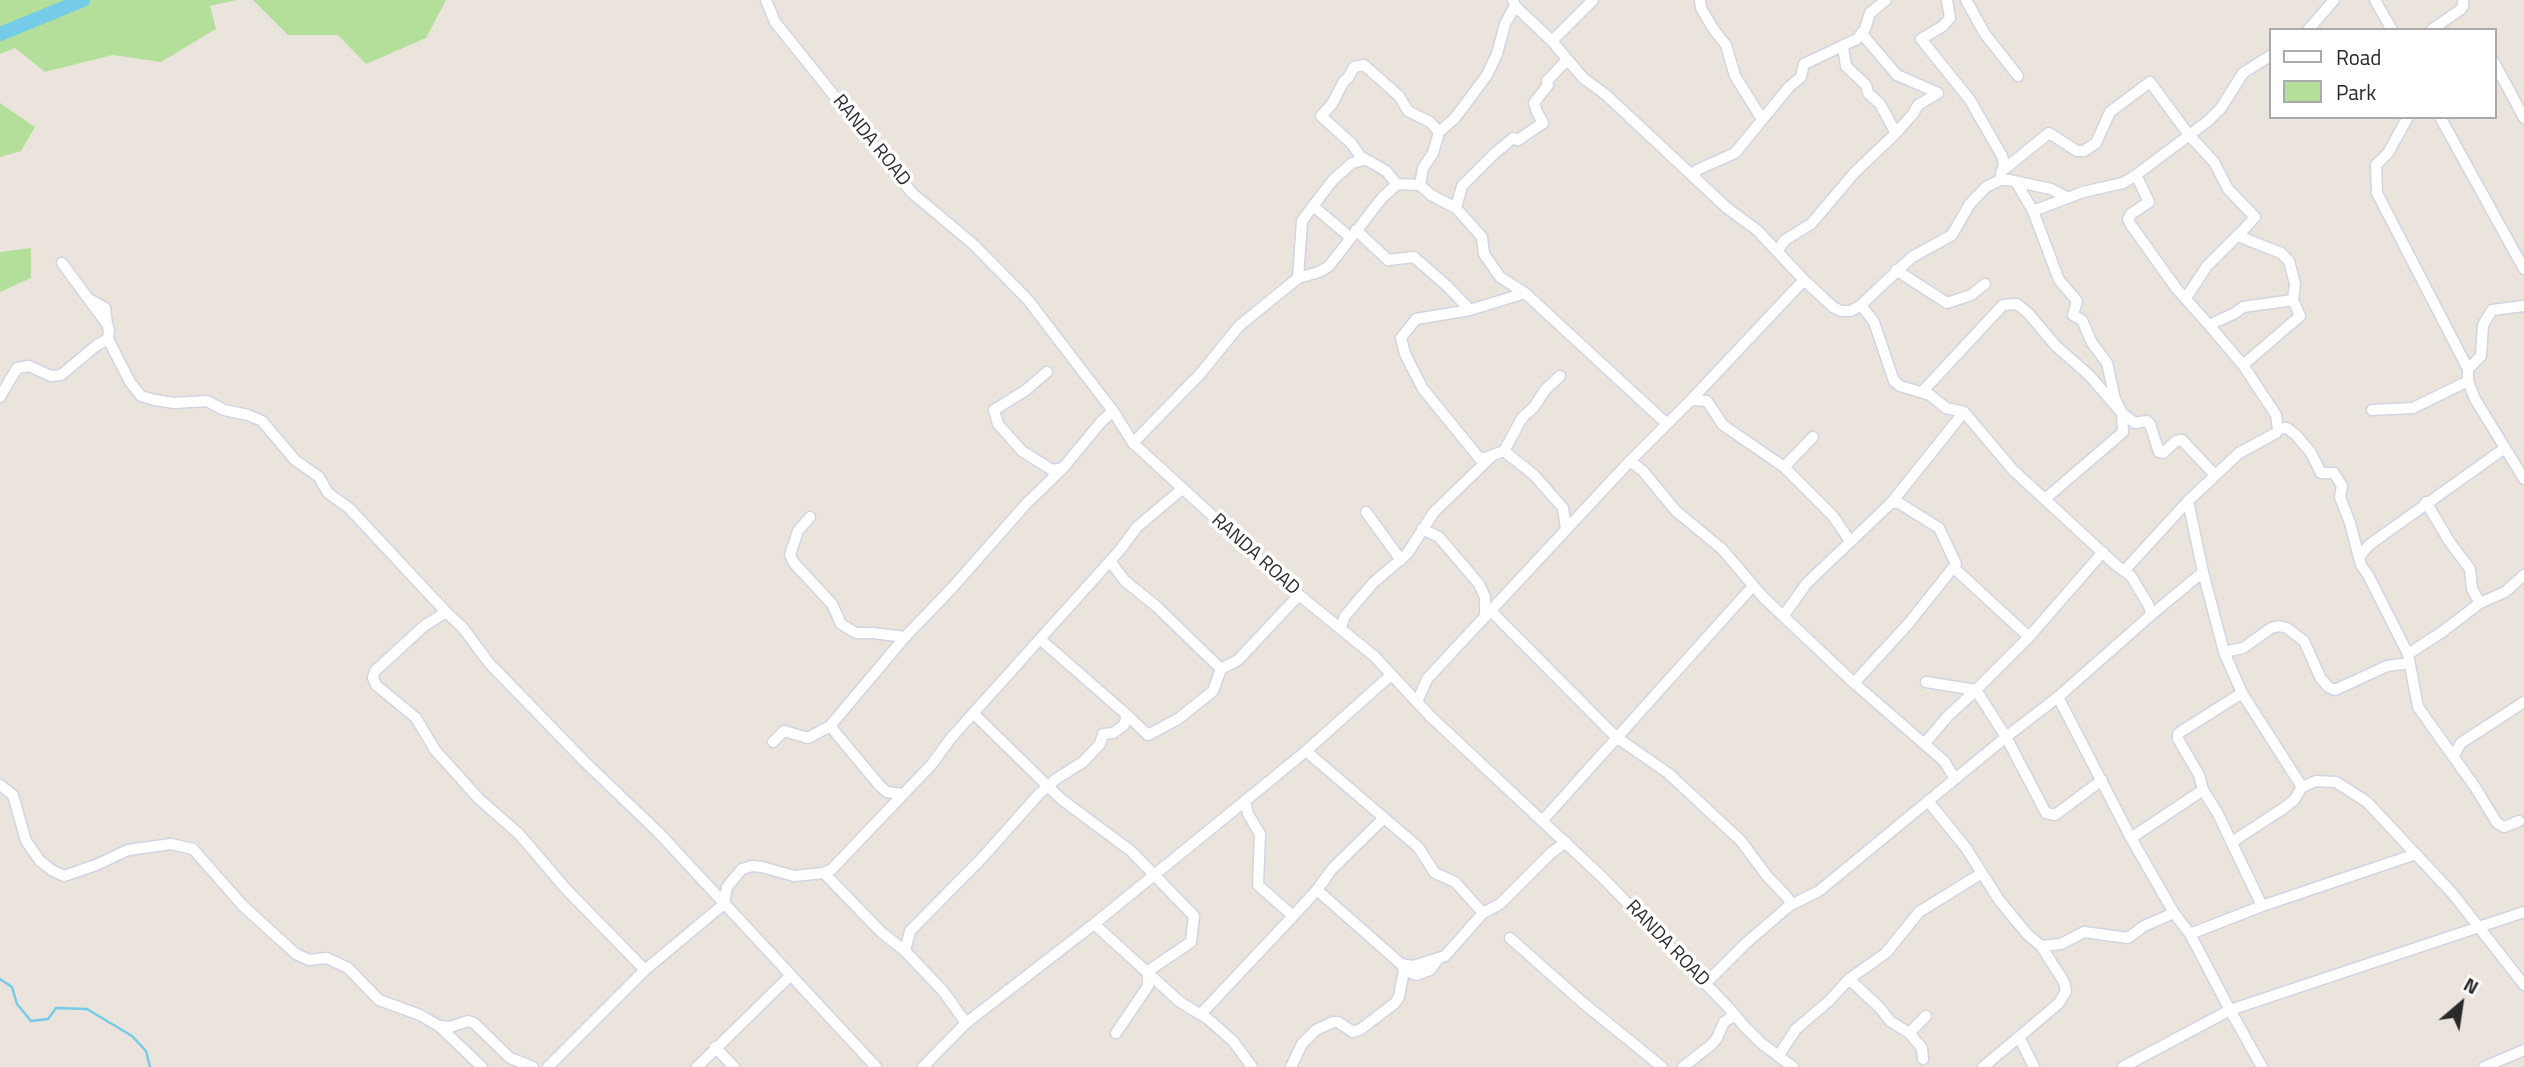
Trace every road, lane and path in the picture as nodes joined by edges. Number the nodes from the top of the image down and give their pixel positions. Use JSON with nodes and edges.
{"nodes":[{"id":1,"x":766,"y":0,"type":"edge"},
{"id":2,"x":1593,"y":0,"type":"edge"},
{"id":3,"x":1700,"y":0,"type":"edge"},
{"id":4,"x":1886,"y":0,"type":"edge"},
{"id":5,"x":1947,"y":0,"type":"edge"},
{"id":6,"x":1966,"y":0,"type":"edge"},
{"id":7,"x":2334,"y":0,"type":"edge"},
{"id":8,"x":2375,"y":0,"type":"edge"},
{"id":9,"x":2463,"y":0,"type":"edge"},
{"id":10,"x":1514,"y":3,"type":"edge"},
{"id":11,"x":2310,"y":28,"type":"edge"},
{"id":12,"x":2391,"y":28,"type":"edge"},
{"id":13,"x":2434,"y":28,"type":"edge"},
{"id":14,"x":1862,"y":34,"type":"junction"},
{"id":15,"x":1552,"y":41,"type":"junction"},
{"id":16,"x":1843,"y":47,"type":"junction"},
{"id":17,"x":2268,"y":57,"type":"edge"},
{"id":18,"x":1567,"y":60,"type":"junction"},
{"id":19,"x":2496,"y":66,"type":"edge"},
{"id":20,"x":2018,"y":76,"type":"dead end"},
{"id":21,"x":2523,"y":114,"type":"edge"},
{"id":22,"x":1762,"y":119,"type":"junction"},
{"id":23,"x":2407,"y":119,"type":"edge"},
{"id":24,"x":2441,"y":119,"type":"edge"},
{"id":25,"x":1439,"y":132,"type":"junction"},
{"id":26,"x":1896,"y":133,"type":"junction"},
{"id":27,"x":2189,"y":135,"type":"junction"},
{"id":28,"x":1364,"y":159,"type":"junction"},
{"id":29,"x":2136,"y":175,"type":"junction"},
{"id":30,"x":2001,"y":176,"type":"junction"},
{"id":31,"x":1694,"y":177,"type":"junction"},
{"id":32,"x":2016,"y":182,"type":"junction"},
{"id":33,"x":1397,"y":184,"type":"junction"},
{"id":34,"x":1420,"y":185,"type":"junction"},
{"id":35,"x":2068,"y":198,"type":"junction"},
{"id":36,"x":1313,"y":206,"type":"junction"},
{"id":37,"x":1456,"y":208,"type":"junction"},
{"id":38,"x":2034,"y":211,"type":"junction"},
{"id":39,"x":2255,"y":217,"type":"junction"},
{"id":40,"x":1353,"y":234,"type":"junction"},
{"id":41,"x":1777,"y":251,"type":"junction"},
{"id":42,"x":62,"y":262,"type":"dead end"},
{"id":43,"x":2524,"y":269,"type":"edge"},
{"id":44,"x":1896,"y":270,"type":"junction"},
{"id":45,"x":1298,"y":278,"type":"junction"},
{"id":46,"x":1804,"y":280,"type":"junction"},
{"id":47,"x":1985,"y":284,"type":"dead end"},
{"id":48,"x":1525,"y":293,"type":"junction"},
{"id":49,"x":2186,"y":298,"type":"junction"},
{"id":50,"x":2293,"y":300,"type":"junction"},
{"id":51,"x":1861,"y":305,"type":"junction"},
{"id":52,"x":2524,"y":306,"type":"edge"},
{"id":53,"x":1470,"y":310,"type":"junction"},
{"id":54,"x":2209,"y":325,"type":"junction"},
{"id":55,"x":108,"y":339,"type":"junction"},
{"id":56,"x":2243,"y":365,"type":"junction"},
{"id":57,"x":2468,"y":369,"type":"junction"},
{"id":58,"x":1047,"y":372,"type":"dead end"},
{"id":59,"x":1560,"y":376,"type":"dead end"},
{"id":60,"x":2468,"y":381,"type":"junction"},
{"id":61,"x":1922,"y":392,"type":"junction"},
{"id":62,"x":0,"y":397,"type":"edge"},
{"id":63,"x":1691,"y":400,"type":"junction"},
{"id":64,"x":2372,"y":410,"type":"dead end"},
{"id":65,"x":1113,"y":411,"type":"junction"},
{"id":66,"x":1964,"y":412,"type":"junction"},
{"id":67,"x":2122,"y":413,"type":"junction"},
{"id":68,"x":1667,"y":424,"type":"junction"},
{"id":69,"x":2278,"y":429,"type":"junction"},
{"id":70,"x":1813,"y":436,"type":"dead end"},
{"id":71,"x":1132,"y":443,"type":"junction"},
{"id":72,"x":2505,"y":448,"type":"junction"},
{"id":73,"x":1504,"y":451,"type":"junction"},
{"id":74,"x":1493,"y":455,"type":"junction"},
{"id":75,"x":1630,"y":461,"type":"junction"},
{"id":76,"x":1784,"y":467,"type":"junction"},
{"id":77,"x":1063,"y":468,"type":"junction"},
{"id":78,"x":2215,"y":475,"type":"junction"},
{"id":79,"x":2524,"y":479,"type":"edge"},
{"id":80,"x":1181,"y":490,"type":"junction"},
{"id":81,"x":2045,"y":499,"type":"junction"},
{"id":82,"x":2188,"y":501,"type":"junction"},
{"id":83,"x":2426,"y":502,"type":"junction"},
{"id":84,"x":1891,"y":503,"type":"junction"},
{"id":85,"x":1366,"y":512,"type":"dead end"},
{"id":86,"x":810,"y":517,"type":"dead end"},
{"id":87,"x":1566,"y":529,"type":"junction"},
{"id":88,"x":1422,"y":530,"type":"junction"},
{"id":89,"x":1850,"y":541,"type":"junction"},
{"id":90,"x":2103,"y":552,"type":"junction"},
{"id":91,"x":2359,"y":557,"type":"junction"},
{"id":92,"x":1401,"y":560,"type":"junction"},
{"id":93,"x":1110,"y":561,"type":"junction"},
{"id":94,"x":1954,"y":568,"type":"junction"},
{"id":95,"x":2124,"y":571,"type":"junction"},
{"id":96,"x":2203,"y":572,"type":"junction"},
{"id":97,"x":2524,"y":575,"type":"edge"},
{"id":98,"x":1753,"y":586,"type":"junction"},
{"id":99,"x":1299,"y":595,"type":"junction"},
{"id":100,"x":2480,"y":603,"type":"junction"},
{"id":101,"x":446,"y":611,"type":"junction"},
{"id":102,"x":1488,"y":614,"type":"junction"},
{"id":103,"x":1784,"y":615,"type":"junction"},
{"id":104,"x":2151,"y":615,"type":"junction"},
{"id":105,"x":1341,"y":627,"type":"junction"},
{"id":106,"x":905,"y":637,"type":"junction"},
{"id":107,"x":2029,"y":637,"type":"junction"},
{"id":108,"x":1040,"y":639,"type":"junction"},
{"id":109,"x":2224,"y":652,"type":"junction"},
{"id":110,"x":2408,"y":659,"type":"junction"},
{"id":111,"x":1221,"y":669,"type":"junction"},
{"id":112,"x":1391,"y":675,"type":"junction"},
{"id":113,"x":1926,"y":682,"type":"dead end"},
{"id":114,"x":1854,"y":683,"type":"junction"},
{"id":115,"x":1976,"y":690,"type":"junction"},
{"id":116,"x":2242,"y":693,"type":"junction"},
{"id":117,"x":2058,"y":697,"type":"junction"},
{"id":118,"x":1417,"y":702,"type":"junction"},
{"id":119,"x":2524,"y":702,"type":"edge"},
{"id":120,"x":974,"y":714,"type":"junction"},
{"id":121,"x":1127,"y":715,"type":"junction"},
{"id":122,"x":830,"y":726,"type":"junction"},
{"id":123,"x":1616,"y":737,"type":"junction"},
{"id":124,"x":2006,"y":737,"type":"junction"},
{"id":125,"x":773,"y":742,"type":"dead end"},
{"id":126,"x":1925,"y":743,"type":"junction"},
{"id":127,"x":1306,"y":751,"type":"junction"},
{"id":128,"x":2454,"y":757,"type":"junction"},
{"id":129,"x":1955,"y":779,"type":"junction"},
{"id":130,"x":2102,"y":780,"type":"junction"},
{"id":131,"x":0,"y":785,"type":"edge"},
{"id":132,"x":1050,"y":786,"type":"junction"},
{"id":133,"x":2302,"y":787,"type":"junction"},
{"id":134,"x":2203,"y":790,"type":"junction"},
{"id":135,"x":902,"y":794,"type":"junction"},
{"id":136,"x":1245,"y":801,"type":"junction"},
{"id":137,"x":1928,"y":801,"type":"junction"},
{"id":138,"x":1384,"y":818,"type":"junction"},
{"id":139,"x":1543,"y":820,"type":"junction"},
{"id":140,"x":2522,"y":822,"type":"edge"},
{"id":141,"x":2131,"y":838,"type":"junction"},
{"id":142,"x":1566,"y":842,"type":"junction"},
{"id":143,"x":2232,"y":842,"type":"junction"},
{"id":144,"x":2416,"y":854,"type":"junction"},
{"id":145,"x":824,"y":873,"type":"junction"},
{"id":146,"x":1982,"y":873,"type":"junction"},
{"id":147,"x":1154,"y":875,"type":"junction"},
{"id":148,"x":1317,"y":890,"type":"junction"},
{"id":149,"x":724,"y":904,"type":"junction"},
{"id":150,"x":1789,"y":906,"type":"junction"},
{"id":151,"x":2262,"y":906,"type":"junction"},
{"id":152,"x":2524,"y":912,"type":"edge"},
{"id":153,"x":2174,"y":913,"type":"junction"},
{"id":154,"x":1483,"y":914,"type":"junction"},
{"id":155,"x":1293,"y":916,"type":"junction"},
{"id":156,"x":1094,"y":924,"type":"junction"},
{"id":157,"x":2480,"y":928,"type":"junction"},
{"id":158,"x":2190,"y":934,"type":"junction"},
{"id":159,"x":1510,"y":938,"type":"dead end"},
{"id":160,"x":2041,"y":946,"type":"junction"},
{"id":161,"x":905,"y":951,"type":"junction"},
{"id":162,"x":1403,"y":967,"type":"junction"},
{"id":163,"x":645,"y":970,"type":"junction"},
{"id":164,"x":1148,"y":971,"type":"junction"},
{"id":165,"x":790,"y":976,"type":"junction"},
{"id":166,"x":1849,"y":979,"type":"junction"},
{"id":167,"x":1705,"y":984,"type":"junction"},
{"id":168,"x":2524,"y":985,"type":"edge"},
{"id":169,"x":2230,"y":1010,"type":"junction"},
{"id":170,"x":1201,"y":1014,"type":"junction"},
{"id":171,"x":1735,"y":1015,"type":"junction"},
{"id":172,"x":1926,"y":1016,"type":"dead end"},
{"id":173,"x":966,"y":1023,"type":"junction"},
{"id":174,"x":439,"y":1027,"type":"junction"},
{"id":175,"x":1116,"y":1032,"type":"dead end"},
{"id":176,"x":1909,"y":1033,"type":"junction"},
{"id":177,"x":2019,"y":1037,"type":"junction"},
{"id":178,"x":715,"y":1047,"type":"junction"},
{"id":179,"x":2524,"y":1050,"type":"edge"},
{"id":180,"x":1779,"y":1055,"type":"junction"},
{"id":181,"x":1923,"y":1059,"type":"dead end"},
{"id":182,"x":482,"y":1067,"type":"edge"},
{"id":183,"x":533,"y":1067,"type":"edge"},
{"id":184,"x":548,"y":1067,"type":"edge"},
{"id":185,"x":696,"y":1067,"type":"edge"},
{"id":186,"x":734,"y":1067,"type":"edge"},
{"id":187,"x":876,"y":1067,"type":"edge"},
{"id":188,"x":923,"y":1067,"type":"edge"},
{"id":189,"x":1252,"y":1067,"type":"edge"},
{"id":190,"x":1290,"y":1067,"type":"edge"},
{"id":191,"x":1662,"y":1067,"type":"edge"},
{"id":192,"x":1683,"y":1067,"type":"edge"},
{"id":193,"x":1793,"y":1067,"type":"edge"},
{"id":194,"x":1983,"y":1067,"type":"edge"},
{"id":195,"x":2034,"y":1067,"type":"edge"},
{"id":196,"x":2123,"y":1067,"type":"edge"},
{"id":197,"x":2262,"y":1067,"type":"edge"},
{"id":198,"x":2484,"y":1067,"type":"edge"}],
"edges":[{"from":1,"to":65,"type":"street","name":"RANDA ROAD"},
{"from":2,"to":15,"type":"street"},
{"from":3,"to":22,"type":"street"},
{"from":4,"to":14,"type":"street"},
{"from":5,"to":30,"type":"street"},
{"from":6,"to":20,"type":"street"},
{"from":7,"to":11,"type":"street"},
{"from":8,"to":12,"type":"street"},
{"from":9,"to":13,"type":"street"},
{"from":10,"to":15,"type":"street"},
{"from":10,"to":25,"type":"street"},
{"from":14,"to":16,"type":"street"},
{"from":14,"to":26,"type":"street"},
{"from":15,"to":18,"type":"street"},
{"from":16,"to":22,"type":"street"},
{"from":16,"to":26,"type":"street"},
{"from":17,"to":27,"type":"street"},
{"from":18,"to":31,"type":"street"},
{"from":18,"to":37,"type":"street"},
{"from":19,"to":21,"type":"street"},
{"from":22,"to":31,"type":"street"},
{"from":23,"to":57,"type":"street"},
{"from":24,"to":43,"type":"street"},
{"from":25,"to":28,"type":"street"},
{"from":25,"to":34,"type":"street"},
{"from":26,"to":41,"type":"street"},
{"from":27,"to":29,"type":"street"},
{"from":27,"to":30,"type":"street"},
{"from":27,"to":39,"type":"street"},
{"from":28,"to":33,"type":"street"},
{"from":28,"to":36,"type":"street"},
{"from":29,"to":35,"type":"street"},
{"from":29,"to":49,"type":"street"},
{"from":30,"to":32,"type":"street"},
{"from":30,"to":44,"type":"street"},
{"from":31,"to":41,"type":"street"},
{"from":32,"to":35,"type":"street"},
{"from":32,"to":38,"type":"street"},
{"from":33,"to":34,"type":"street"},
{"from":33,"to":40,"type":"street"},
{"from":34,"to":37,"type":"street"},
{"from":35,"to":38,"type":"street"},
{"from":36,"to":40,"type":"street"},
{"from":36,"to":45,"type":"street"},
{"from":37,"to":48,"type":"street"},
{"from":38,"to":67,"type":"street"},
{"from":39,"to":49,"type":"street"},
{"from":39,"to":50,"type":"street"},
{"from":40,"to":45,"type":"street"},
{"from":40,"to":53,"type":"street"},
{"from":41,"to":46,"type":"street"},
{"from":42,"to":55,"type":"street"},
{"from":44,"to":47,"type":"street"},
{"from":44,"to":51,"type":"street"},
{"from":45,"to":71,"type":"street"},
{"from":46,"to":51,"type":"street"},
{"from":46,"to":63,"type":"street"},
{"from":48,"to":53,"type":"street"},
{"from":48,"to":68,"type":"street"},
{"from":49,"to":54,"type":"street"},
{"from":50,"to":54,"type":"street"},
{"from":50,"to":56,"type":"street"},
{"from":51,"to":61,"type":"street"},
{"from":52,"to":57,"type":"street"},
{"from":53,"to":74,"type":"street"},
{"from":54,"to":56,"type":"street"},
{"from":55,"to":62,"type":"street"},
{"from":55,"to":101,"type":"street"},
{"from":56,"to":69,"type":"street"},
{"from":57,"to":60,"type":"street"},
{"from":58,"to":77,"type":"street"},
{"from":59,"to":73,"type":"street"},
{"from":60,"to":64,"type":"street"},
{"from":60,"to":72,"type":"street"},
{"from":61,"to":66,"type":"street"},
{"from":61,"to":67,"type":"street"},
{"from":63,"to":68,"type":"street"},
{"from":63,"to":76,"type":"street"},
{"from":65,"to":71,"type":"street","name":"RANDA ROAD"},
{"from":65,"to":77,"type":"street"},
{"from":66,"to":81,"type":"street"},
{"from":66,"to":84,"type":"street"},
{"from":67,"to":78,"type":"street"},
{"from":67,"to":81,"type":"street"},
{"from":68,"to":75,"type":"street"},
{"from":69,"to":78,"type":"street"},
{"from":69,"to":91,"type":"street"},
{"from":70,"to":76,"type":"street"},
{"from":71,"to":80,"type":"street","name":"RANDA ROAD"},
{"from":72,"to":79,"type":"street"},
{"from":72,"to":83,"type":"street"},
{"from":73,"to":74,"type":"street"},
{"from":73,"to":87,"type":"street"},
{"from":74,"to":88,"type":"street"},
{"from":75,"to":87,"type":"street"},
{"from":75,"to":98,"type":"street"},
{"from":76,"to":89,"type":"street"},
{"from":77,"to":106,"type":"street"},
{"from":78,"to":82,"type":"street"},
{"from":80,"to":93,"type":"street"},
{"from":80,"to":99,"type":"street","name":"RANDA ROAD"},
{"from":81,"to":90,"type":"street"},
{"from":82,"to":95,"type":"street"},
{"from":82,"to":96,"type":"street"},
{"from":83,"to":91,"type":"street"},
{"from":83,"to":100,"type":"street"},
{"from":84,"to":89,"type":"street"},
{"from":84,"to":94,"type":"street"},
{"from":85,"to":92,"type":"street"},
{"from":86,"to":106,"type":"street"},
{"from":87,"to":102,"type":"street"},
{"from":88,"to":92,"type":"street"},
{"from":88,"to":102,"type":"street"},
{"from":89,"to":103,"type":"street"},
{"from":90,"to":95,"type":"street"},
{"from":90,"to":107,"type":"street"},
{"from":91,"to":110,"type":"street"},
{"from":92,"to":105,"type":"street"},
{"from":93,"to":108,"type":"street"},
{"from":93,"to":111,"type":"street"},
{"from":94,"to":107,"type":"street"},
{"from":94,"to":114,"type":"street"},
{"from":95,"to":104,"type":"street"},
{"from":96,"to":104,"type":"street"},
{"from":96,"to":109,"type":"street"},
{"from":97,"to":100,"type":"street"},
{"from":98,"to":103,"type":"street"},
{"from":98,"to":123,"type":"street"},
{"from":99,"to":105,"type":"street","name":"RANDA ROAD"},
{"from":99,"to":111,"type":"street"},
{"from":100,"to":110,"type":"street"},
{"from":101,"to":149,"type":"street"},
{"from":101,"to":163,"type":"street"},
{"from":102,"to":118,"type":"street"},
{"from":102,"to":123,"type":"street"},
{"from":103,"to":114,"type":"street"},
{"from":104,"to":117,"type":"street"},
{"from":105,"to":112,"type":"street","name":"RANDA ROAD"},
{"from":106,"to":122,"type":"street"},
{"from":107,"to":115,"type":"street"},
{"from":108,"to":120,"type":"street"},
{"from":108,"to":121,"type":"street"},
{"from":109,"to":110,"type":"street"},
{"from":109,"to":116,"type":"street"},
{"from":110,"to":128,"type":"street"},
{"from":111,"to":121,"type":"street"},
{"from":112,"to":118,"type":"street","name":"RANDA ROAD"},
{"from":112,"to":127,"type":"street"},
{"from":113,"to":115,"type":"street"},
{"from":114,"to":126,"type":"street"},
{"from":115,"to":124,"type":"street"},
{"from":115,"to":126,"type":"street"},
{"from":116,"to":133,"type":"street"},
{"from":116,"to":134,"type":"street"},
{"from":117,"to":124,"type":"street"},
{"from":117,"to":130,"type":"street"},
{"from":118,"to":139,"type":"street","name":"RANDA ROAD"},
{"from":119,"to":128,"type":"street"},
{"from":120,"to":132,"type":"street"},
{"from":120,"to":135,"type":"street"},
{"from":121,"to":132,"type":"street"},
{"from":122,"to":125,"type":"street"},
{"from":122,"to":135,"type":"street"},
{"from":123,"to":139,"type":"street"},
{"from":123,"to":150,"type":"street"},
{"from":124,"to":129,"type":"street"},
{"from":124,"to":130,"type":"street"},
{"from":126,"to":129,"type":"street"},
{"from":127,"to":136,"type":"street"},
{"from":127,"to":138,"type":"street"},
{"from":128,"to":140,"type":"street"},
{"from":129,"to":137,"type":"street"},
{"from":130,"to":141,"type":"street"},
{"from":131,"to":174,"type":"street"},
{"from":132,"to":147,"type":"street"},
{"from":132,"to":161,"type":"street"},
{"from":133,"to":143,"type":"street"},
{"from":133,"to":144,"type":"street"},
{"from":134,"to":141,"type":"street"},
{"from":134,"to":143,"type":"street"},
{"from":135,"to":145,"type":"street"},
{"from":136,"to":147,"type":"street"},
{"from":136,"to":155,"type":"street"},
{"from":137,"to":146,"type":"street"},
{"from":137,"to":150,"type":"street"},
{"from":138,"to":148,"type":"street"},
{"from":138,"to":154,"type":"street"},
{"from":139,"to":142,"type":"street","name":"RANDA ROAD"},
{"from":141,"to":153,"type":"street"},
{"from":142,"to":154,"type":"street"},
{"from":142,"to":167,"type":"street","name":"RANDA ROAD"},
{"from":143,"to":151,"type":"street"},
{"from":144,"to":151,"type":"street"},
{"from":144,"to":157,"type":"street"},
{"from":145,"to":149,"type":"street"},
{"from":145,"to":161,"type":"street"},
{"from":146,"to":160,"type":"street"},
{"from":146,"to":166,"type":"street"},
{"from":147,"to":156,"type":"street"},
{"from":147,"to":164,"type":"street"},
{"from":148,"to":155,"type":"street"},
{"from":148,"to":162,"type":"street"},
{"from":149,"to":163,"type":"street"},
{"from":149,"to":165,"type":"street"},
{"from":150,"to":167,"type":"street"},
{"from":151,"to":158,"type":"street"},
{"from":152,"to":157,"type":"street"},
{"from":153,"to":158,"type":"street"},
{"from":153,"to":160,"type":"street"},
{"from":154,"to":162,"type":"street"},
{"from":155,"to":170,"type":"street"},
{"from":156,"to":164,"type":"street"},
{"from":156,"to":173,"type":"street"},
{"from":157,"to":168,"type":"street"},
{"from":157,"to":169,"type":"street"},
{"from":158,"to":169,"type":"street"},
{"from":159,"to":191,"type":"street"},
{"from":160,"to":177,"type":"street"},
{"from":161,"to":173,"type":"street"},
{"from":162,"to":190,"type":"street"},
{"from":163,"to":184,"type":"street"},
{"from":164,"to":170,"type":"street"},
{"from":164,"to":175,"type":"street"},
{"from":165,"to":178,"type":"street"},
{"from":165,"to":187,"type":"street"},
{"from":166,"to":176,"type":"street"},
{"from":166,"to":180,"type":"street"},
{"from":167,"to":171,"type":"street","name":"RANDA ROAD"},
{"from":169,"to":196,"type":"street"},
{"from":169,"to":197,"type":"street"},
{"from":170,"to":189,"type":"street"},
{"from":171,"to":180,"type":"street","name":"RANDA ROAD"},
{"from":171,"to":192,"type":"street"},
{"from":172,"to":176,"type":"street"},
{"from":173,"to":188,"type":"street"},
{"from":174,"to":182,"type":"street"},
{"from":174,"to":183,"type":"street"},
{"from":176,"to":181,"type":"street"},
{"from":177,"to":194,"type":"street"},
{"from":177,"to":195,"type":"street"},
{"from":178,"to":185,"type":"street"},
{"from":178,"to":186,"type":"street"},
{"from":179,"to":198,"type":"street"},
{"from":180,"to":193,"type":"street","name":"RANDA ROAD"}]}
